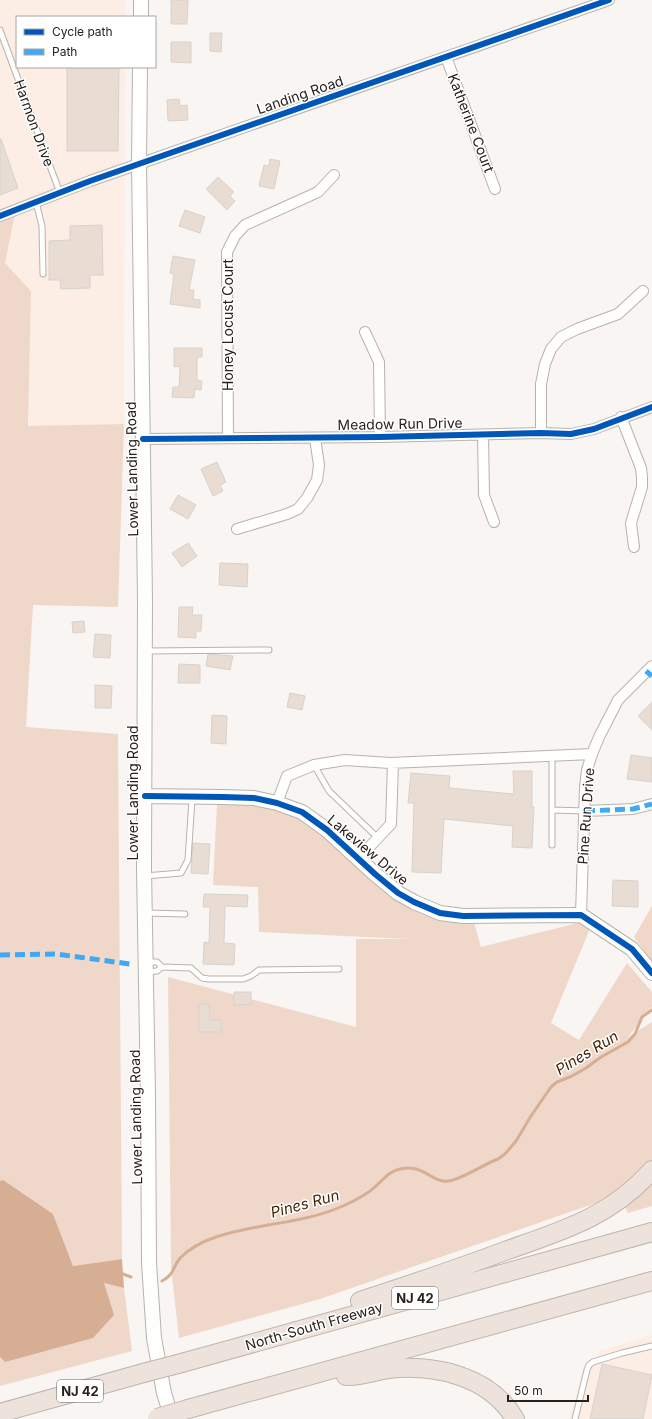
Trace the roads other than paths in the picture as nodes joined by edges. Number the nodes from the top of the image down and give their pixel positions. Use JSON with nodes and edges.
{"nodes":[{"id":1,"x":141,"y":0,"type":"edge"},
{"id":2,"x":609,"y":0,"type":"edge"},
{"id":3,"x":141,"y":16,"type":"edge"},
{"id":4,"x":0,"y":30,"type":"edge"},
{"id":5,"x":446,"y":57,"type":"junction"},
{"id":6,"x":140,"y":68,"type":"edge"},
{"id":7,"x":139,"y":164,"type":"junction"},
{"id":8,"x":334,"y":174,"type":"dead end"},
{"id":9,"x":496,"y":189,"type":"dead end"},
{"id":10,"x":60,"y":193,"type":"junction"},
{"id":11,"x":36,"y":202,"type":"junction"},
{"id":12,"x":0,"y":216,"type":"edge"},
{"id":13,"x":43,"y":274,"type":"dead end"},
{"id":14,"x":644,"y":291,"type":"dead end"},
{"id":15,"x":365,"y":332,"type":"dead end"},
{"id":16,"x":652,"y":407,"type":"edge"},
{"id":17,"x":621,"y":417,"type":"junction"},
{"id":18,"x":541,"y":433,"type":"junction"},
{"id":19,"x":483,"y":435,"type":"junction"},
{"id":20,"x":380,"y":437,"type":"junction"},
{"id":21,"x":228,"y":438,"type":"junction"},
{"id":22,"x":315,"y":438,"type":"junction"},
{"id":23,"x":143,"y":439,"type":"junction"},
{"id":24,"x":494,"y":522,"type":"dead end"},
{"id":25,"x":237,"y":529,"type":"dead end"},
{"id":26,"x":634,"y":547,"type":"dead end"},
{"id":27,"x":145,"y":650,"type":"junction"},
{"id":28,"x":269,"y":650,"type":"dead end"},
{"id":29,"x":650,"y":671,"type":"edge"},
{"id":30,"x":592,"y":754,"type":"junction"},
{"id":31,"x":552,"y":756,"type":"junction"},
{"id":32,"x":393,"y":763,"type":"junction"},
{"id":33,"x":314,"y":765,"type":"junction"},
{"id":34,"x":145,"y":796,"type":"junction"},
{"id":35,"x":192,"y":797,"type":"junction"},
{"id":36,"x":277,"y":803,"type":"junction"},
{"id":37,"x":652,"y":804,"type":"edge"},
{"id":38,"x":552,"y":810,"type":"junction"},
{"id":39,"x":585,"y":811,"type":"junction"},
{"id":40,"x":378,"y":838,"type":"junction"},
{"id":41,"x":552,"y":845,"type":"dead end"},
{"id":42,"x":358,"y":859,"type":"junction"},
{"id":43,"x":144,"y":876,"type":"junction"},
{"id":44,"x":145,"y":913,"type":"junction"},
{"id":45,"x":185,"y":914,"type":"dead end"},
{"id":46,"x":581,"y":915,"type":"junction"},
{"id":47,"x":146,"y":967,"type":"junction"},
{"id":48,"x":162,"y":967,"type":"junction"},
{"id":49,"x":340,"y":969,"type":"dead end"},
{"id":50,"x":652,"y":973,"type":"edge"},
{"id":51,"x":652,"y":1170,"type":"edge"},
{"id":52,"x":652,"y":1232,"type":"edge"},
{"id":53,"x":652,"y":1281,"type":"edge"},
{"id":54,"x":281,"y":1335,"type":"junction"},
{"id":55,"x":652,"y":1346,"type":"edge"},
{"id":56,"x":313,"y":1375,"type":"junction"},
{"id":57,"x":6,"y":1411,"type":"edge"},
{"id":58,"x":160,"y":1419,"type":"edge"},
{"id":59,"x":515,"y":1419,"type":"edge"},
{"id":60,"x":575,"y":1419,"type":"edge"}],
"edges":[{"from":1,"to":3,"type":"main road"},
{"from":2,"to":5,"type":"street","name":"Landing Road"},
{"from":4,"to":10,"type":"lane","name":"Harmon Drive"},
{"from":5,"to":7,"type":"street","name":"Landing Road"},
{"from":5,"to":9,"type":"street","name":"Katherine Court"},
{"from":6,"to":7,"type":"main road","name":"Lower Landing Road"},
{"from":7,"to":10,"type":"street","name":"Landing Road"},
{"from":7,"to":23,"type":"main road","name":"Lower Landing Road"},
{"from":8,"to":21,"type":"street","name":"Honey Locust Court"},
{"from":10,"to":11,"type":"street","name":"Landing Road"},
{"from":11,"to":12,"type":"street","name":"Landing Road"},
{"from":11,"to":13,"type":"lane"},
{"from":14,"to":18,"type":"street"},
{"from":15,"to":20,"type":"street"},
{"from":16,"to":17,"type":"street","name":"Meadow Run Drive"},
{"from":17,"to":18,"type":"street","name":"Meadow Run Drive"},
{"from":17,"to":26,"type":"street"},
{"from":18,"to":19,"type":"street","name":"Meadow Run Drive"},
{"from":19,"to":20,"type":"street","name":"Meadow Run Drive"},
{"from":19,"to":24,"type":"street"},
{"from":20,"to":22,"type":"street","name":"Meadow Run Drive"},
{"from":21,"to":22,"type":"street","name":"Meadow Run Drive"},
{"from":21,"to":23,"type":"street","name":"Meadow Run Drive"},
{"from":22,"to":25,"type":"street"},
{"from":23,"to":27,"type":"main road","name":"Lower Landing Road"},
{"from":27,"to":28,"type":"lane"},
{"from":27,"to":34,"type":"main road","name":"Lower Landing Road"},
{"from":29,"to":30,"type":"street","name":"Pine Run Drive"},
{"from":30,"to":31,"type":"street"},
{"from":30,"to":39,"type":"street","name":"Pine Run Drive"},
{"from":31,"to":32,"type":"street"},
{"from":31,"to":38,"type":"lane"},
{"from":32,"to":33,"type":"street"},
{"from":32,"to":40,"type":"street"},
{"from":33,"to":36,"type":"street"},
{"from":33,"to":40,"type":"lane"},
{"from":34,"to":35,"type":"main road","name":"Lakeview Drive"},
{"from":34,"to":43,"type":"main road","name":"Lower Landing Road"},
{"from":35,"to":36,"type":"main road","name":"Lakeview Drive"},
{"from":35,"to":43,"type":"lane"},
{"from":36,"to":42,"type":"main road","name":"Lakeview Drive"},
{"from":37,"to":39,"type":"street"},
{"from":38,"to":39,"type":"lane"},
{"from":38,"to":41,"type":"lane"},
{"from":39,"to":46,"type":"street","name":"Pine Run Drive"},
{"from":40,"to":42,"type":"street"},
{"from":42,"to":46,"type":"main road","name":"Lakeview Drive"},
{"from":43,"to":44,"type":"main road","name":"Lower Landing Road"},
{"from":44,"to":45,"type":"lane"},
{"from":44,"to":47,"type":"main road","name":"Lower Landing Road"},
{"from":46,"to":50,"type":"main road"},
{"from":47,"to":48,"type":"lane"},
{"from":47,"to":48,"type":"lane"},
{"from":47,"to":58,"type":"main road","name":"Lower Landing Road"},
{"from":48,"to":49,"type":"lane"},
{"from":51,"to":54,"type":"highway"},
{"from":52,"to":54,"type":"highway","name":"North-South Freeway","number":"NJ 42"},
{"from":53,"to":56,"type":"highway"},
{"from":54,"to":57,"type":"highway","name":"North-South Freeway","number":"NJ 42","bridge":true},
{"from":55,"to":60,"type":"lane"},
{"from":56,"to":58,"type":"highway","bridge":true},
{"from":56,"to":59,"type":"highway"}]}
